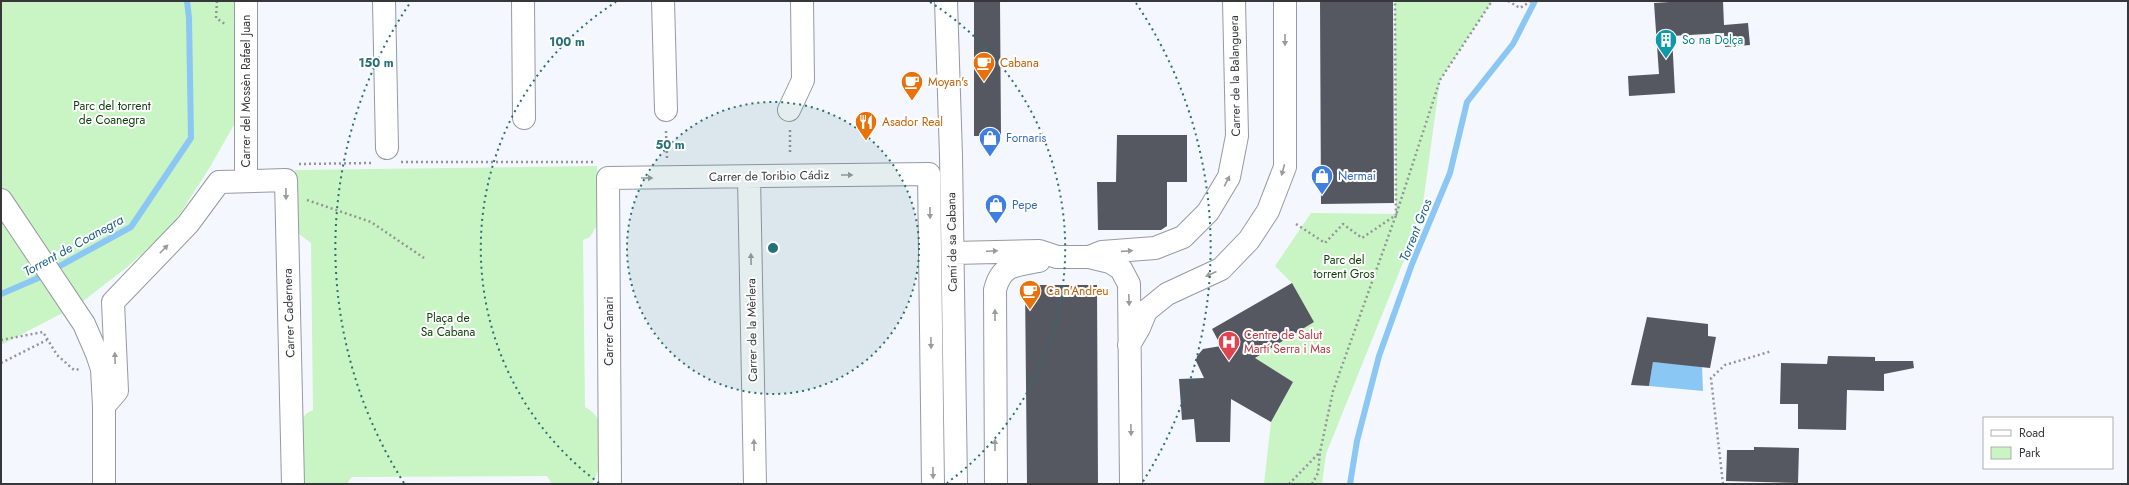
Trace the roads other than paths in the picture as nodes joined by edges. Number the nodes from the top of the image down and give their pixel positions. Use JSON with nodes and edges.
{"nodes":[{"id":1,"x":246,"y":1,"type":"edge"},
{"id":2,"x":384,"y":1,"type":"edge"},
{"id":3,"x":523,"y":1,"type":"edge"},
{"id":4,"x":663,"y":1,"type":"edge"},
{"id":5,"x":802,"y":1,"type":"edge"},
{"id":6,"x":946,"y":1,"type":"edge"},
{"id":7,"x":1234,"y":1,"type":"edge"},
{"id":8,"x":1285,"y":1,"type":"edge"},
{"id":9,"x":666,"y":110,"type":"road end"},
{"id":10,"x":790,"y":110,"type":"road end"},
{"id":11,"x":524,"y":118,"type":"dead end"},
{"id":12,"x":385,"y":158,"type":"road end"},
{"id":13,"x":749,"y":177,"type":"junction"},
{"id":14,"x":608,"y":178,"type":"joint"},
{"id":15,"x":246,"y":180,"type":"junction"},
{"id":16,"x":1,"y":200,"type":"edge"},
{"id":17,"x":953,"y":253,"type":"junction"},
{"id":18,"x":1057,"y":257,"type":"junction"},
{"id":19,"x":1089,"y":257,"type":"junction"},
{"id":20,"x":1129,"y":345,"type":"junction"},
{"id":21,"x":104,"y":406,"type":"junction"},
{"id":22,"x":104,"y":484,"type":"edge"},
{"id":23,"x":293,"y":484,"type":"edge"},
{"id":24,"x":610,"y":484,"type":"edge"},
{"id":25,"x":755,"y":484,"type":"edge"},
{"id":26,"x":933,"y":484,"type":"edge"},
{"id":27,"x":956,"y":484,"type":"edge"},
{"id":28,"x":996,"y":484,"type":"edge"},
{"id":29,"x":1131,"y":484,"type":"edge"}],
"edges":[{"from":1,"to":15,"type":"street","name":"Carrer del Mossèn Rafael Juan"},
{"from":2,"to":12,"type":"street"},
{"from":3,"to":11,"type":"street"},
{"from":4,"to":9,"type":"street"},
{"from":5,"to":10,"type":"street"},
{"from":6,"to":17,"type":"street","name":"Camí de sa Cabana"},
{"from":19,"to":7,"type":"street","name":"Carrer de la Balanguera","one_way":true},
{"from":8,"to":20,"type":"street","one_way":true},
{"from":14,"to":13,"type":"street","name":"Carrer de Toribio Cádiz","one_way":true},
{"from":25,"to":13,"type":"street","name":"Carrer de la Mèrlera","one_way":true},
{"from":13,"to":26,"type":"street","name":"Carrer de Toribio Cádiz","one_way":true},
{"from":14,"to":24,"type":"street","name":"Carrer Canari"},
{"from":21,"to":15,"type":"street","one_way":true},
{"from":15,"to":23,"type":"street","name":"Carrer Cadernera","one_way":true},
{"from":16,"to":21,"type":"street"},
{"from":17,"to":18,"type":"street","one_way":true},
{"from":17,"to":27,"type":"street","name":"Camí de sa Cabana"},
{"from":18,"to":19,"type":"street"},
{"from":28,"to":18,"type":"street","one_way":true},
{"from":19,"to":20,"type":"street","one_way":true},
{"from":20,"to":29,"type":"street","one_way":true},
{"from":21,"to":22,"type":"street"}]}
